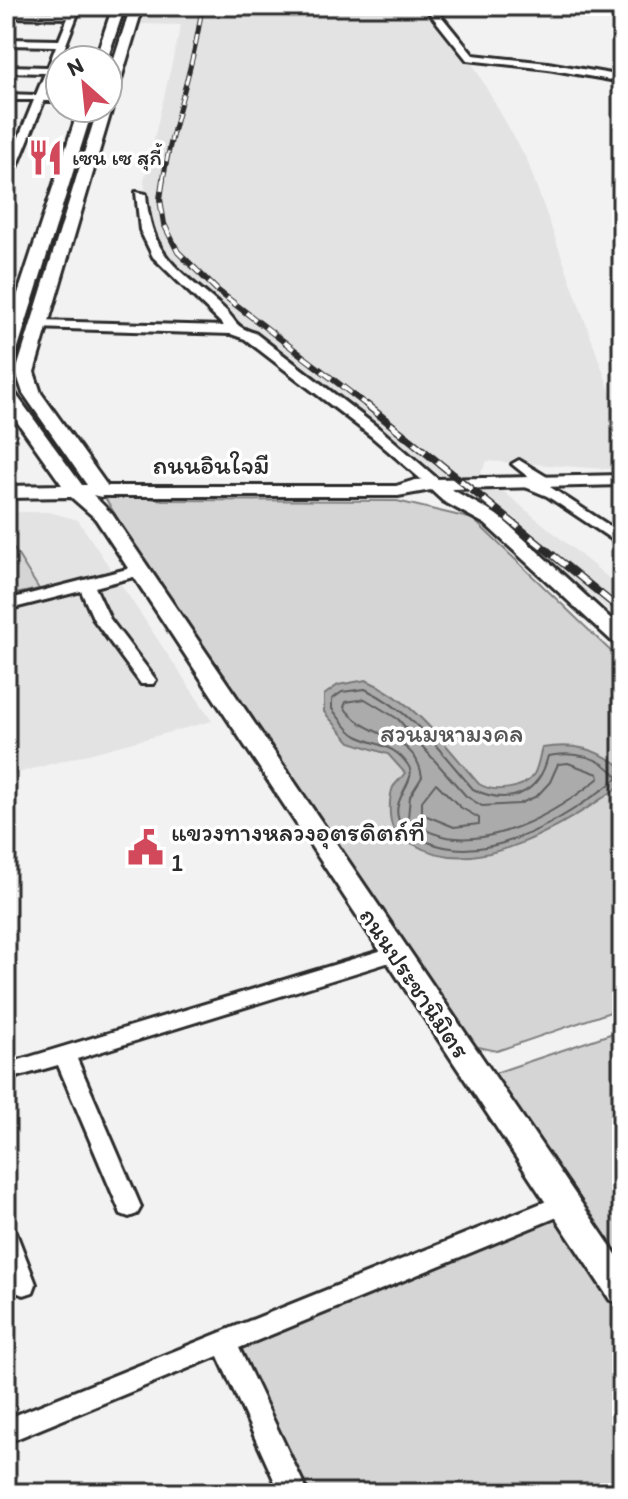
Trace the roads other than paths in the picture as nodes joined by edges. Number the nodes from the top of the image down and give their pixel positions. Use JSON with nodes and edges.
{"nodes":[{"id":1,"x":428,"y":6,"type":"edge"},
{"id":2,"x":74,"y":10,"type":"edge"},
{"id":3,"x":118,"y":10,"type":"edge"},
{"id":4,"x":135,"y":10,"type":"edge"},
{"id":5,"x":6,"y":14,"type":"edge"},
{"id":6,"x":6,"y":42,"type":"edge"},
{"id":7,"x":60,"y":43,"type":"joint"},
{"id":8,"x":106,"y":44,"type":"edge"},
{"id":9,"x":124,"y":46,"type":"edge"},
{"id":10,"x":6,"y":69,"type":"edge"},
{"id":11,"x":44,"y":70,"type":"edge"},
{"id":12,"x":622,"y":79,"type":"edge"},
{"id":13,"x":44,"y":89,"type":"edge"},
{"id":14,"x":6,"y":97,"type":"edge"},
{"id":15,"x":41,"y":98,"type":"junction"},
{"id":16,"x":81,"y":124,"type":"edge"},
{"id":17,"x":100,"y":124,"type":"edge"},
{"id":18,"x":6,"y":149,"type":"edge"},
{"id":19,"x":19,"y":149,"type":"junction"},
{"id":20,"x":6,"y":182,"type":"edge"},
{"id":21,"x":140,"y":194,"type":"dead end"},
{"id":22,"x":38,"y":325,"type":"junction"},
{"id":23,"x":232,"y":330,"type":"junction"},
{"id":24,"x":6,"y":357,"type":"edge"},
{"id":25,"x":6,"y":393,"type":"edge"},
{"id":26,"x":521,"y":472,"type":"junction"},
{"id":27,"x":545,"y":480,"type":"junction"},
{"id":28,"x":573,"y":480,"type":"junction"},
{"id":29,"x":622,"y":480,"type":"edge"},
{"id":30,"x":6,"y":481,"type":"edge"},
{"id":31,"x":452,"y":491,"type":"junction"},
{"id":32,"x":6,"y":492,"type":"edge"},
{"id":33,"x":88,"y":492,"type":"junction"},
{"id":34,"x":580,"y":510,"type":"junction"},
{"id":35,"x":622,"y":541,"type":"edge"},
{"id":36,"x":139,"y":571,"type":"junction"},
{"id":37,"x":87,"y":587,"type":"junction"},
{"id":38,"x":6,"y":605,"type":"edge"},
{"id":39,"x":622,"y":640,"type":"edge"},
{"id":40,"x":147,"y":680,"type":"dead end"},
{"id":41,"x":396,"y":953,"type":"junction"},
{"id":42,"x":64,"y":1054,"type":"junction"},
{"id":43,"x":6,"y":1072,"type":"edge"},
{"id":44,"x":564,"y":1204,"type":"junction"},
{"id":45,"x":129,"y":1207,"type":"dead end"},
{"id":46,"x":6,"y":1237,"type":"edge"},
{"id":47,"x":24,"y":1284,"type":"dead end"},
{"id":48,"x":622,"y":1290,"type":"edge"},
{"id":49,"x":224,"y":1342,"type":"junction"},
{"id":50,"x":6,"y":1431,"type":"edge"},
{"id":51,"x":294,"y":1493,"type":"edge"}],
"edges":[{"from":1,"to":12,"type":"street"},
{"from":2,"to":5,"type":"street"},
{"from":2,"to":7,"type":"street"},
{"from":3,"to":4,"type":"main road"},
{"from":3,"to":8,"type":"main road"},
{"from":4,"to":9,"type":"main road"},
{"from":6,"to":7,"type":"street"},
{"from":10,"to":11,"type":"street"},
{"from":13,"to":15,"type":"street"},
{"from":14,"to":15,"type":"street"},
{"from":15,"to":19,"type":"street"},
{"from":16,"to":24,"type":"main road"},
{"from":17,"to":22,"type":"main road"},
{"from":18,"to":19,"type":"street"},
{"from":19,"to":20,"type":"street"},
{"from":21,"to":23,"type":"street"},
{"from":22,"to":23,"type":"street"},
{"from":22,"to":33,"type":"main road"},
{"from":23,"to":31,"type":"street"},
{"from":25,"to":33,"type":"main road"},
{"from":26,"to":27,"type":"street"},
{"from":26,"to":31,"type":"street"},
{"from":26,"to":34,"type":"street"},
{"from":27,"to":28,"type":"street"},
{"from":27,"to":34,"type":"street"},
{"from":28,"to":29,"type":"street"},
{"from":28,"to":34,"type":"street"},
{"from":30,"to":33,"type":"main road","name":"ถนนอินใจมี"},
{"from":31,"to":33,"type":"street","name":"ถนนอินใจมี"},
{"from":31,"to":39,"type":"street"},
{"from":32,"to":33,"type":"main road","name":"ถนนอินใจมี"},
{"from":33,"to":36,"type":"main road","name":"ถนนประชานิมิตร"},
{"from":34,"to":35,"type":"street"},
{"from":36,"to":37,"type":"street"},
{"from":36,"to":41,"type":"main road","name":"ถนนประชานิมิตร"},
{"from":37,"to":38,"type":"street"},
{"from":37,"to":40,"type":"street"},
{"from":41,"to":42,"type":"street"},
{"from":41,"to":44,"type":"main road","name":"ถนนประชานิมิตร"},
{"from":42,"to":43,"type":"street"},
{"from":42,"to":45,"type":"street"},
{"from":44,"to":48,"type":"main road","name":"ถนนประชานิมิตร"},
{"from":44,"to":49,"type":"street"},
{"from":46,"to":47,"type":"street"},
{"from":49,"to":50,"type":"street"},
{"from":49,"to":51,"type":"street"}]}
